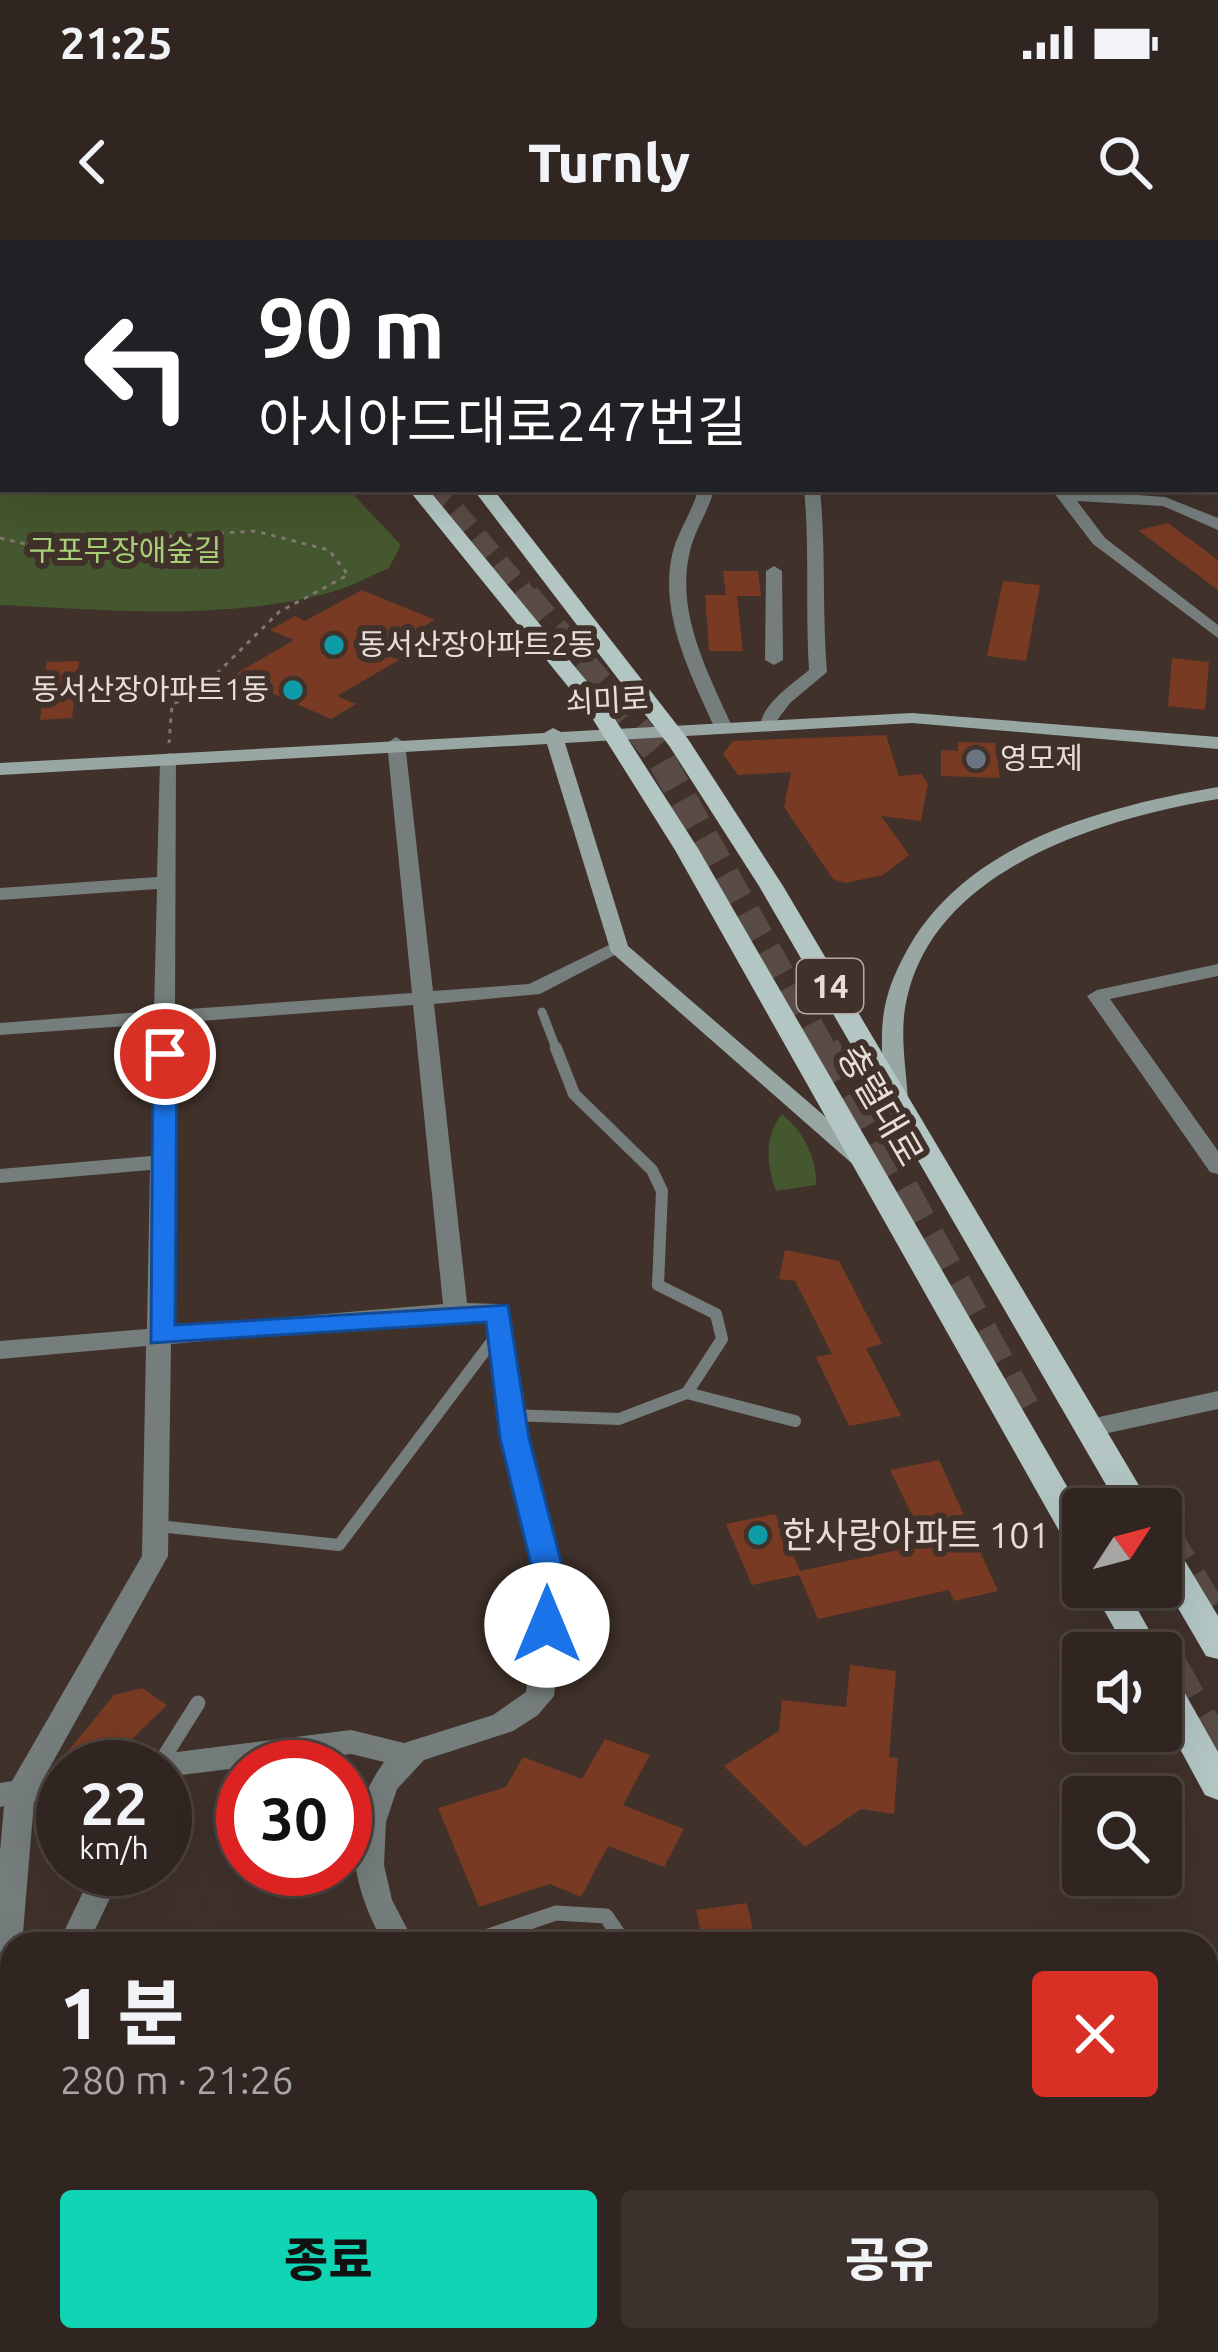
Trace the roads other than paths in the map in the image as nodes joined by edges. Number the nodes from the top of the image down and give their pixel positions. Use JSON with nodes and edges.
{"nodes":[{"id":1,"x":420,"y":492,"type":"edge"},
{"id":2,"x":485,"y":492,"type":"edge"},
{"id":3,"x":705,"y":492,"type":"edge"},
{"id":4,"x":812,"y":492,"type":"edge"},
{"id":5,"x":1062,"y":493,"type":"edge"},
{"id":6,"x":1218,"y":525,"type":"edge"},
{"id":7,"x":774,"y":572,"type":"dead end"},
{"id":8,"x":774,"y":605,"type":"junction"},
{"id":9,"x":815,"y":605,"type":"junction"},
{"id":10,"x":1218,"y":633,"type":"edge"},
{"id":11,"x":774,"y":660,"type":"dead end"},
{"id":12,"x":766,"y":723,"type":"junction"},
{"id":13,"x":722,"y":724,"type":"junction"},
{"id":14,"x":553,"y":734,"type":"junction"},
{"id":15,"x":1218,"y":742,"type":"edge"},
{"id":16,"x":396,"y":743,"type":"junction"},
{"id":17,"x":169,"y":759,"type":"junction"},
{"id":18,"x":0,"y":769,"type":"edge"},
{"id":19,"x":1218,"y":793,"type":"edge"},
{"id":20,"x":167,"y":882,"type":"junction"},
{"id":21,"x":0,"y":893,"type":"edge"},
{"id":22,"x":618,"y":948,"type":"junction"},
{"id":23,"x":1218,"y":970,"type":"edge"},
{"id":24,"x":423,"y":999,"type":"junction"},
{"id":25,"x":542,"y":1012,"type":"dead end"},
{"id":26,"x":166,"y":1018,"type":"junction"},
{"id":27,"x":0,"y":1029,"type":"edge"},
{"id":28,"x":897,"y":1100,"type":"junction"},
{"id":29,"x":164,"y":1162,"type":"junction"},
{"id":30,"x":868,"y":1166,"type":"junction"},
{"id":31,"x":1218,"y":1167,"type":"edge"},
{"id":32,"x":0,"y":1176,"type":"edge"},
{"id":33,"x":456,"y":1311,"type":"junction"},
{"id":34,"x":500,"y":1331,"type":"junction"},
{"id":35,"x":161,"y":1336,"type":"junction"},
{"id":36,"x":0,"y":1349,"type":"edge"},
{"id":37,"x":687,"y":1393,"type":"junction"},
{"id":38,"x":1218,"y":1400,"type":"edge"},
{"id":39,"x":510,"y":1415,"type":"junction"},
{"id":40,"x":795,"y":1421,"type":"dead end"},
{"id":41,"x":1090,"y":1429,"type":"junction"},
{"id":42,"x":1125,"y":1488,"type":"edge"},
{"id":43,"x":1062,"y":1506,"type":"edge"},
{"id":44,"x":158,"y":1526,"type":"junction"},
{"id":45,"x":1182,"y":1585,"type":"edge"},
{"id":46,"x":1218,"y":1646,"type":"edge"},
{"id":47,"x":198,"y":1702,"type":"dead end"},
{"id":48,"x":1182,"y":1720,"type":"edge"},
{"id":49,"x":173,"y":1740,"type":"edge"},
{"id":50,"x":404,"y":1755,"type":"junction"},
{"id":51,"x":192,"y":1762,"type":"edge"},
{"id":52,"x":1218,"y":1785,"type":"edge"},
{"id":53,"x":10,"y":1794,"type":"edge"},
{"id":54,"x":96,"y":1896,"type":"edge"},
{"id":55,"x":4,"y":1932,"type":"edge"},
{"id":56,"x":79,"y":1932,"type":"edge"},
{"id":57,"x":394,"y":1932,"type":"edge"},
{"id":58,"x":500,"y":1932,"type":"edge"},
{"id":59,"x":617,"y":1932,"type":"edge"}],
"edges":[{"from":1,"to":30,"type":"main road","name":"충렬대로"},
{"from":2,"to":28,"type":"main road","name":"충렬대로","number":"14"},
{"from":3,"to":13,"type":"street"},
{"from":4,"to":9,"type":"street"},
{"from":5,"to":6,"type":"street"},
{"from":5,"to":10,"type":"street"},
{"from":7,"to":8,"type":"street"},
{"from":8,"to":9,"type":"street"},
{"from":8,"to":11,"type":"street"},
{"from":9,"to":12,"type":"street"},
{"from":12,"to":13,"type":"main road","name":"쇠미로"},
{"from":12,"to":15,"type":"main road","name":"쇠미로"},
{"from":13,"to":14,"type":"main road","name":"쇠미로"},
{"from":14,"to":16,"type":"main road","name":"쇠미로"},
{"from":14,"to":22,"type":"main road"},
{"from":16,"to":17,"type":"main road","name":"쇠미로"},
{"from":16,"to":24,"type":"street"},
{"from":17,"to":18,"type":"main road","name":"쇠미로"},
{"from":17,"to":20,"type":"street"},
{"from":19,"to":28,"type":"main road"},
{"from":20,"to":21,"type":"street"},
{"from":20,"to":26,"type":"street"},
{"from":22,"to":24,"type":"street"},
{"from":22,"to":30,"type":"main road"},
{"from":23,"to":31,"type":"street"},
{"from":24,"to":26,"type":"street"},
{"from":24,"to":33,"type":"street"},
{"from":25,"to":37,"type":"lane"},
{"from":26,"to":27,"type":"street"},
{"from":26,"to":29,"type":"street"},
{"from":28,"to":41,"type":"main road","name":"충렬대로","number":"14"},
{"from":29,"to":32,"type":"street"},
{"from":29,"to":35,"type":"street"},
{"from":30,"to":43,"type":"main road","name":"충렬대로"},
{"from":33,"to":34,"type":"street"},
{"from":33,"to":35,"type":"street"},
{"from":34,"to":39,"type":"street"},
{"from":34,"to":44,"type":"lane"},
{"from":35,"to":36,"type":"street"},
{"from":35,"to":44,"type":"street"},
{"from":37,"to":39,"type":"lane"},
{"from":37,"to":40,"type":"lane"},
{"from":38,"to":41,"type":"street"},
{"from":39,"to":50,"type":"street"},
{"from":41,"to":42,"type":"main road","name":"충렬대로","number":"14"},
{"from":44,"to":53,"type":"street"},
{"from":45,"to":46,"type":"main road"},
{"from":47,"to":49,"type":"lane"},
{"from":48,"to":52,"type":"main road"},
{"from":50,"to":51,"type":"street"},
{"from":50,"to":57,"type":"street"},
{"from":53,"to":55,"type":"street"},
{"from":54,"to":56,"type":"street"},
{"from":58,"to":59,"type":"lane"}]}
